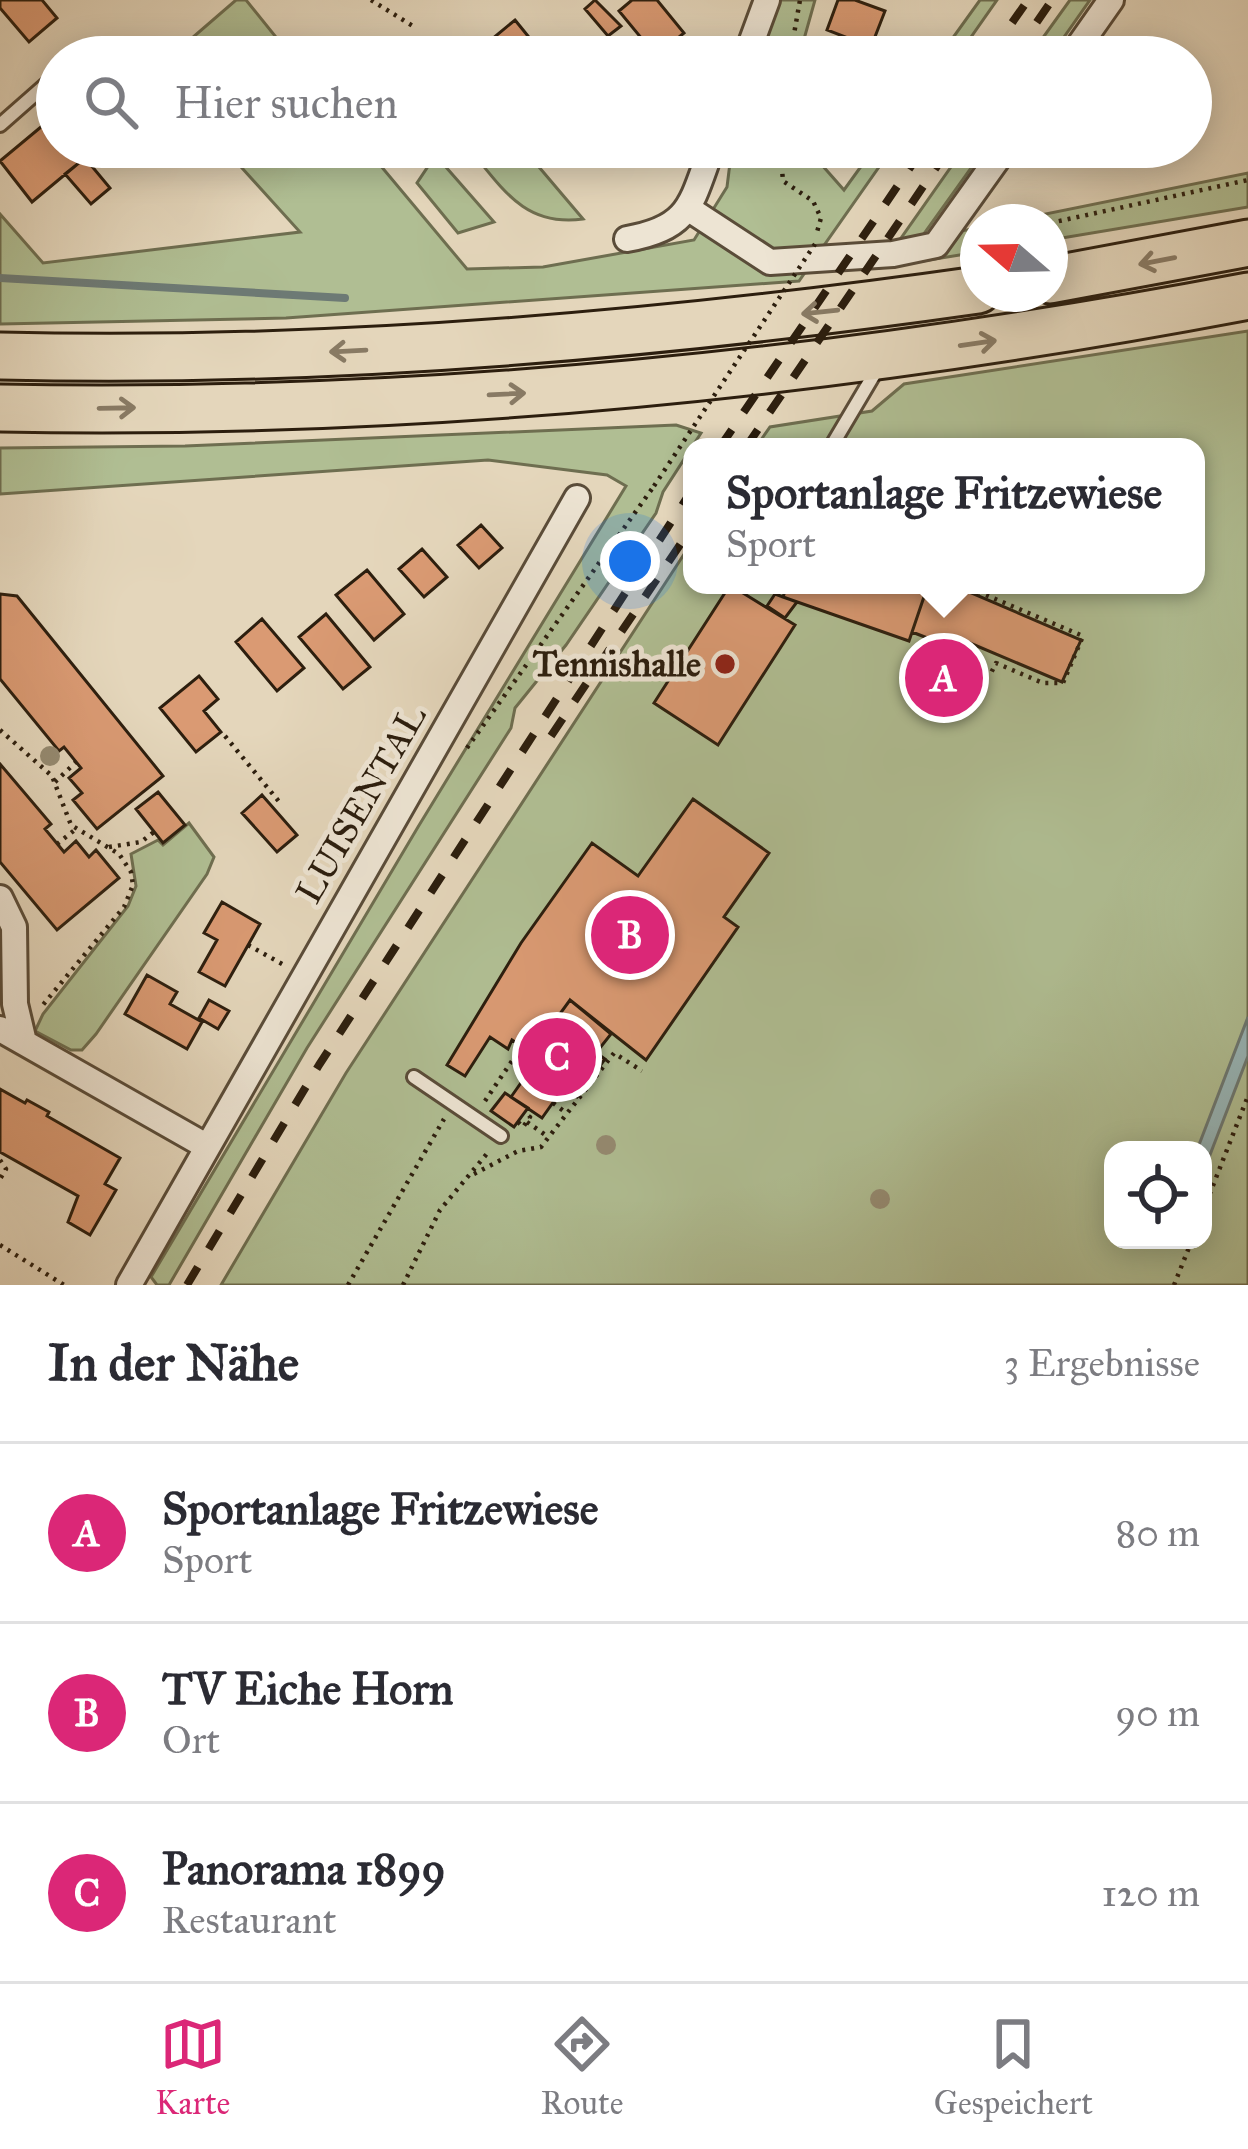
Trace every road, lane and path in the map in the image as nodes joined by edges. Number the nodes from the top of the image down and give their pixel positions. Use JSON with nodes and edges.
{"nodes":[{"id":1,"x":371,"y":0,"type":"edge"},
{"id":2,"x":767,"y":0,"type":"edge"},
{"id":3,"x":800,"y":0,"type":"edge"},
{"id":4,"x":1111,"y":0,"type":"edge"},
{"id":5,"x":416,"y":28,"type":"dead end"},
{"id":6,"x":754,"y":36,"type":"edge"},
{"id":7,"x":794,"y":36,"type":"edge"},
{"id":8,"x":1086,"y":36,"type":"edge"},
{"id":9,"x":36,"y":93,"type":"edge"},
{"id":10,"x":0,"y":124,"type":"edge"},
{"id":11,"x":704,"y":168,"type":"edge"},
{"id":12,"x":782,"y":168,"type":"edge"},
{"id":13,"x":991,"y":168,"type":"edge"},
{"id":14,"x":1248,"y":180,"type":"edge"},
{"id":15,"x":689,"y":209,"type":"junction"},
{"id":16,"x":1068,"y":219,"type":"edge"},
{"id":17,"x":627,"y":239,"type":"dead end"},
{"id":18,"x":1248,"y":244,"type":"edge"},
{"id":19,"x":1068,"y":277,"type":"edge"},
{"id":20,"x":960,"y":292,"type":"edge"},
{"id":21,"x":1248,"y":296,"type":"edge"},
{"id":22,"x":0,"y":356,"type":"edge"},
{"id":23,"x":885,"y":356,"type":"junction"},
{"id":24,"x":0,"y":408,"type":"edge"},
{"id":25,"x":686,"y":438,"type":"edge"},
{"id":26,"x":836,"y":438,"type":"edge"},
{"id":27,"x":683,"y":442,"type":"edge"},
{"id":28,"x":578,"y":498,"type":"dead end"},
{"id":29,"x":984,"y":594,"type":"edge"},
{"id":30,"x":919,"y":660,"type":"dead end"},
{"id":31,"x":0,"y":730,"type":"edge"},
{"id":32,"x":225,"y":736,"type":"dead end"},
{"id":33,"x":466,"y":748,"type":"dead end"},
{"id":34,"x":76,"y":763,"type":"dead end"},
{"id":35,"x":55,"y":782,"type":"junction"},
{"id":36,"x":280,"y":804,"type":"dead end"},
{"id":37,"x":76,"y":829,"type":"junction"},
{"id":38,"x":154,"y":832,"type":"dead end"},
{"id":39,"x":57,"y":844,"type":"dead end"},
{"id":40,"x":109,"y":847,"type":"junction"},
{"id":41,"x":0,"y":898,"type":"edge"},
{"id":42,"x":248,"y":945,"type":"dead end"},
{"id":43,"x":305,"y":976,"type":"junction"},
{"id":44,"x":0,"y":1029,"type":"edge"},
{"id":45,"x":24,"y":1042,"type":"junction"},
{"id":46,"x":522,"y":1046,"type":"dead end"},
{"id":47,"x":642,"y":1071,"type":"dead end"},
{"id":48,"x":414,"y":1077,"type":"dead end"},
{"id":49,"x":1248,"y":1096,"type":"edge"},
{"id":50,"x":553,"y":1103,"type":"dead end"},
{"id":51,"x":453,"y":1104,"type":"junction"},
{"id":52,"x":566,"y":1112,"type":"junction"},
{"id":53,"x":524,"y":1113,"type":"dead end"},
{"id":54,"x":474,"y":1118,"type":"junction"},
{"id":55,"x":527,"y":1122,"type":"junction"},
{"id":56,"x":518,"y":1123,"type":"dead end"},
{"id":57,"x":501,"y":1136,"type":"joint"},
{"id":58,"x":548,"y":1137,"type":"junction"},
{"id":59,"x":206,"y":1146,"type":"junction"},
{"id":60,"x":0,"y":1160,"type":"edge"},
{"id":61,"x":474,"y":1174,"type":"junction"},
{"id":62,"x":0,"y":1179,"type":"edge"},
{"id":63,"x":1212,"y":1188,"type":"edge"},
{"id":64,"x":0,"y":1245,"type":"edge"},
{"id":65,"x":1188,"y":1249,"type":"edge"},
{"id":66,"x":64,"y":1285,"type":"edge"},
{"id":67,"x":129,"y":1285,"type":"edge"},
{"id":68,"x":348,"y":1285,"type":"edge"},
{"id":69,"x":403,"y":1285,"type":"edge"},
{"id":70,"x":1174,"y":1285,"type":"edge"}],
"edges":[{"from":1,"to":5,"type":"path"},
{"from":2,"to":6,"type":"street"},
{"from":3,"to":7,"type":"path"},
{"from":4,"to":8,"type":"street"},
{"from":9,"to":10,"type":"lane"},
{"from":11,"to":15,"type":"street"},
{"from":12,"to":25,"type":"path","bridge":true},
{"from":13,"to":15,"type":"street"},
{"from":14,"to":16,"type":"path"},
{"from":15,"to":17,"type":"street"},
{"from":18,"to":19,"type":"highway","one_way":true},
{"from":20,"to":22,"type":"highway","one_way":true},
{"from":23,"to":21,"type":"highway","one_way":true},
{"from":24,"to":23,"type":"highway","one_way":true},
{"from":23,"to":26,"type":"lane"},
{"from":27,"to":33,"type":"path","bridge":true},
{"from":28,"to":43,"type":"street","name":"LUISENTAL"},
{"from":29,"to":30,"type":"path"},
{"from":31,"to":35,"type":"path"},
{"from":32,"to":36,"type":"path"},
{"from":34,"to":35,"type":"path"},
{"from":35,"to":37,"type":"path"},
{"from":37,"to":39,"type":"path"},
{"from":37,"to":40,"type":"path"},
{"from":38,"to":40,"type":"path"},
{"from":40,"to":45,"type":"path"},
{"from":41,"to":45,"type":"street"},
{"from":42,"to":43,"type":"path"},
{"from":43,"to":59,"type":"street","name":"LUISENTAL"},
{"from":44,"to":45,"type":"street"},
{"from":45,"to":59,"type":"street"},
{"from":46,"to":54,"type":"path"},
{"from":47,"to":52,"type":"path"},
{"from":48,"to":51,"type":"lane"},
{"from":49,"to":63,"type":"path"},
{"from":50,"to":52,"type":"path"},
{"from":51,"to":54,"type":"lane"},
{"from":51,"to":68,"type":"path"},
{"from":52,"to":58,"type":"path"},
{"from":53,"to":55,"type":"path"},
{"from":54,"to":57,"type":"lane"},
{"from":55,"to":56,"type":"path"},
{"from":55,"to":58,"type":"path"},
{"from":57,"to":61,"type":"path"},
{"from":58,"to":61,"type":"path"},
{"from":59,"to":67,"type":"street","name":"LUISENTAL"},
{"from":60,"to":62,"type":"path"},
{"from":61,"to":69,"type":"path"},
{"from":64,"to":66,"type":"path"},
{"from":65,"to":70,"type":"path"}]}
